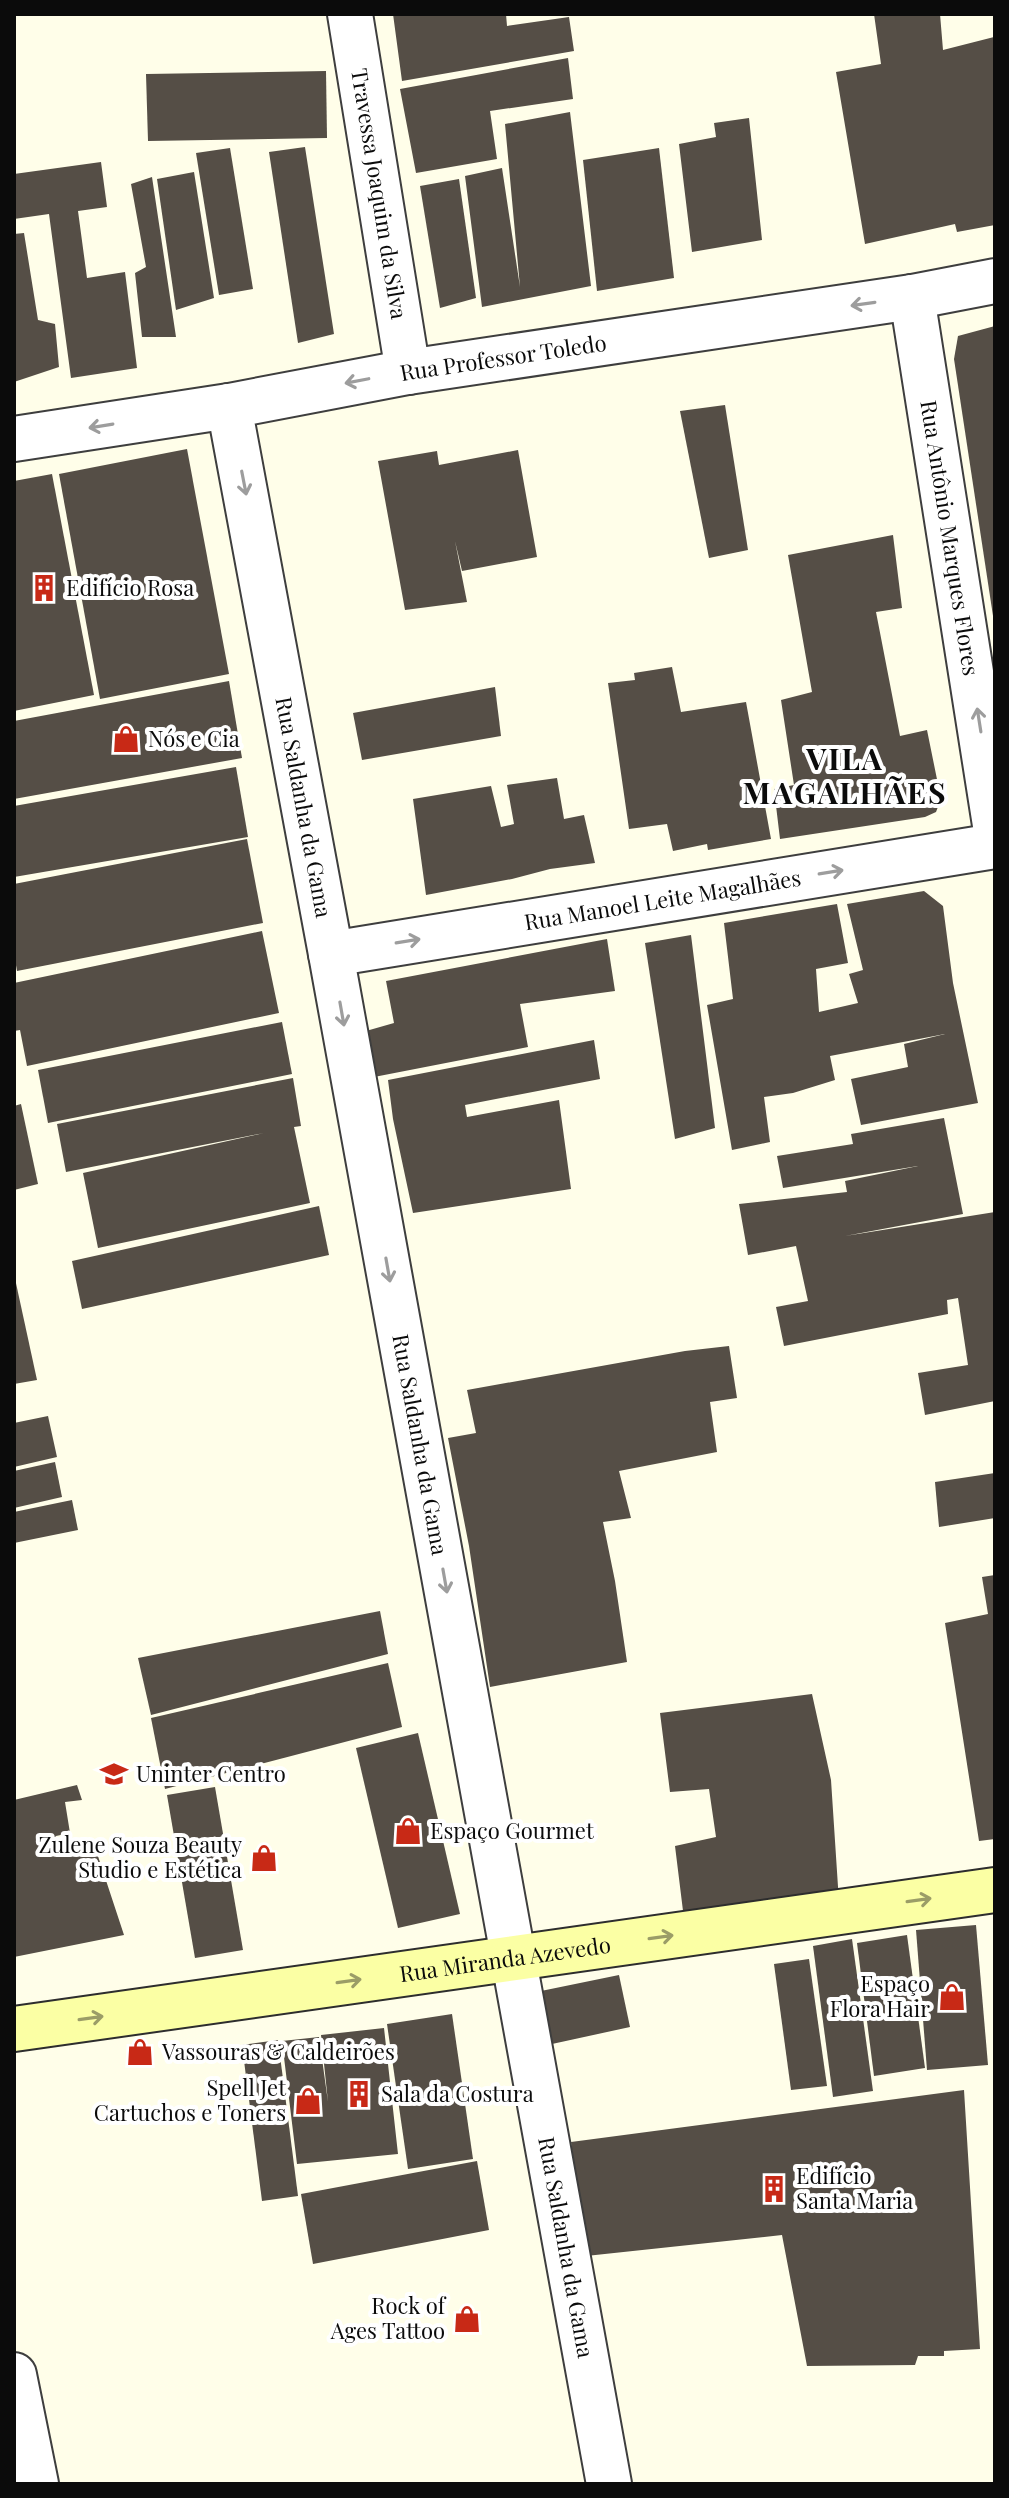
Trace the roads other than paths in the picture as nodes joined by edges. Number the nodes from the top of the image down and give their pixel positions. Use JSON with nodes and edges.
{"nodes":[{"id":1,"x":350,"y":14,"type":"edge"},
{"id":2,"x":995,"y":281,"type":"edge"},
{"id":3,"x":912,"y":297,"type":"junction"},
{"id":4,"x":408,"y":372,"type":"junction"},
{"id":5,"x":229,"y":406,"type":"junction"},
{"id":6,"x":14,"y":439,"type":"edge"},
{"id":7,"x":995,"y":825,"type":"edge"},
{"id":8,"x":995,"y":846,"type":"edge"},
{"id":9,"x":331,"y":954,"type":"junction"},
{"id":10,"x":995,"y":1890,"type":"edge"},
{"id":11,"x":513,"y":1958,"type":"junction"},
{"id":12,"x":14,"y":2029,"type":"edge"},
{"id":13,"x":14,"y":2375,"type":"edge"},
{"id":14,"x":36,"y":2484,"type":"edge"},
{"id":15,"x":609,"y":2484,"type":"edge"}],
"edges":[{"from":1,"to":4,"type":"street","name":"Travessa Joaquim da Silva"},
{"from":2,"to":3,"type":"street","name":"Rua Professor Toledo"},
{"from":3,"to":4,"type":"street","name":"Rua Professor Toledo","one_way":true},
{"from":7,"to":3,"type":"street","name":"Rua Antônio Marques Flores","one_way":true},
{"from":4,"to":5,"type":"street","name":"Rua Professor Toledo","one_way":true},
{"from":5,"to":6,"type":"street","name":"Rua Professor Toledo","one_way":true},
{"from":5,"to":9,"type":"street","name":"Rua Saldanha da Gama","one_way":true},
{"from":9,"to":8,"type":"street","name":"Rua Manoel Leite Magalhães","one_way":true},
{"from":9,"to":11,"type":"street","name":"Rua Saldanha da Gama","one_way":true},
{"from":11,"to":10,"type":"street","name":"Rua Miranda Azevedo","one_way":true},
{"from":12,"to":11,"type":"street","name":"Rua Miranda Azevedo","one_way":true},
{"from":11,"to":15,"type":"street","name":"Rua Saldanha da Gama"},
{"from":13,"to":14,"type":"street"}]}
